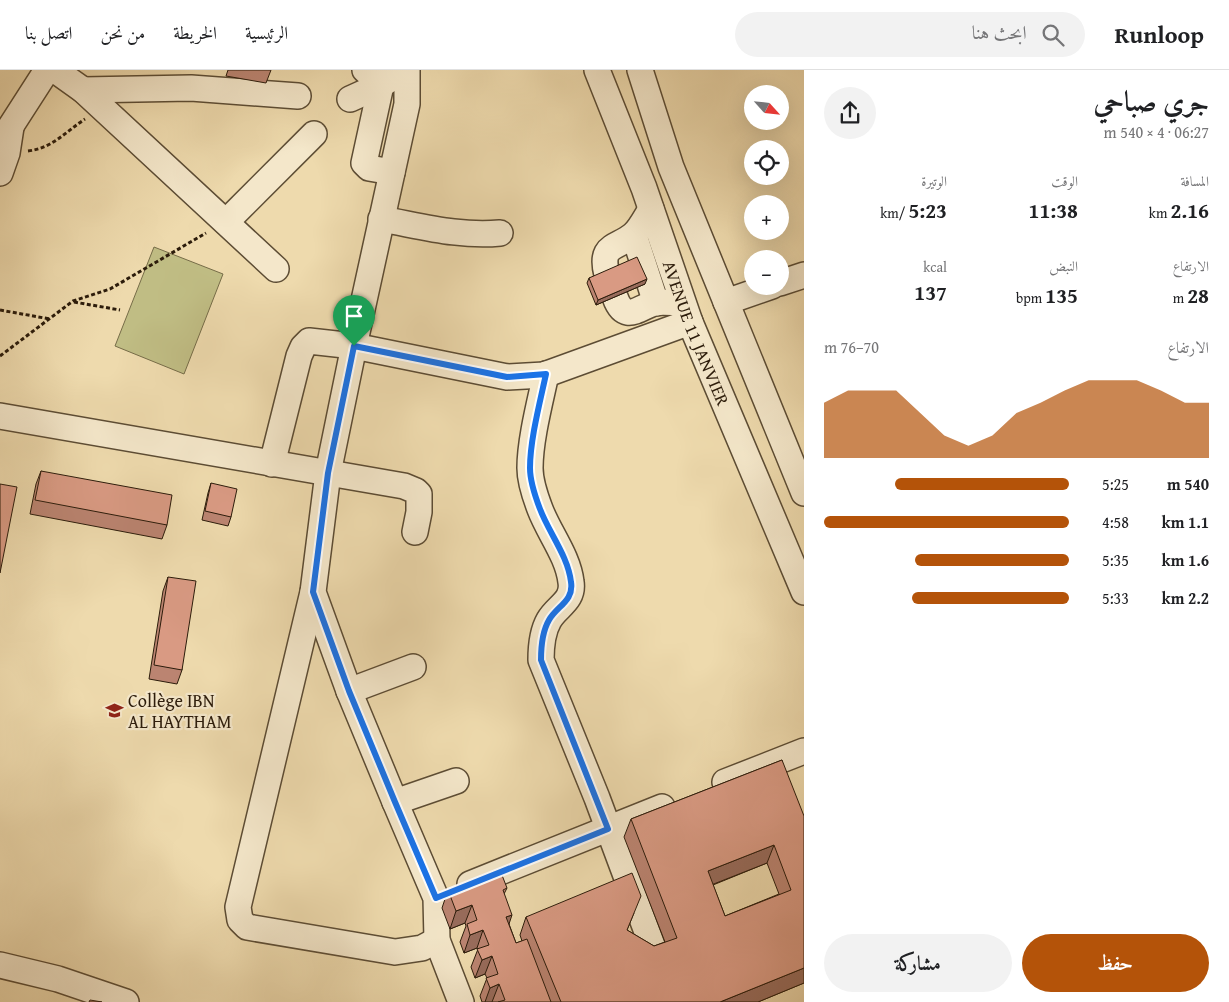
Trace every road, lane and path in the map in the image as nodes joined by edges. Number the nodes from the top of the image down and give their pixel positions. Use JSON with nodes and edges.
{"nodes":[{"id":1,"x":48,"y":70,"type":"edge"},
{"id":2,"x":56,"y":70,"type":"edge"},
{"id":3,"x":402,"y":70,"type":"edge"},
{"id":4,"x":407,"y":70,"type":"edge"},
{"id":5,"x":597,"y":70,"type":"edge"},
{"id":6,"x":640,"y":70,"type":"edge"},
{"id":7,"x":373,"y":78,"type":"edge"},
{"id":8,"x":211,"y":80,"type":"edge"},
{"id":9,"x":83,"y":90,"type":"junction"},
{"id":10,"x":298,"y":96,"type":"dead end"},
{"id":11,"x":350,"y":99,"type":"dead end"},
{"id":12,"x":102,"y":107,"type":"junction"},
{"id":13,"x":314,"y":134,"type":"dead end"},
{"id":14,"x":5,"y":149,"type":"edge"},
{"id":15,"x":392,"y":172,"type":"junction"},
{"id":16,"x":651,"y":209,"type":"junction"},
{"id":17,"x":381,"y":219,"type":"junction"},
{"id":18,"x":226,"y":222,"type":"junction"},
{"id":19,"x":500,"y":233,"type":"dead end"},
{"id":20,"x":634,"y":235,"type":"junction"},
{"id":21,"x":276,"y":268,"type":"dead end"},
{"id":22,"x":804,"y":275,"type":"edge"},
{"id":23,"x":789,"y":280,"type":"edge"},
{"id":24,"x":746,"y":295,"type":"edge"},
{"id":25,"x":73,"y":302,"type":"junction"},
{"id":26,"x":726,"y":302,"type":"junction"},
{"id":27,"x":656,"y":303,"type":"junction"},
{"id":28,"x":0,"y":310,"type":"edge"},
{"id":29,"x":120,"y":310,"type":"dead end"},
{"id":30,"x":686,"y":312,"type":"junction"},
{"id":31,"x":50,"y":319,"type":"junction"},
{"id":32,"x":354,"y":346,"type":"junction"},
{"id":33,"x":0,"y":356,"type":"edge"},
{"id":34,"x":546,"y":374,"type":"junction"},
{"id":35,"x":0,"y":416,"type":"edge"},
{"id":36,"x":272,"y":464,"type":"junction"},
{"id":37,"x":328,"y":473,"type":"junction"},
{"id":38,"x":804,"y":493,"type":"edge"},
{"id":39,"x":415,"y":532,"type":"dead end"},
{"id":40,"x":313,"y":592,"type":"junction"},
{"id":41,"x":804,"y":592,"type":"edge"},
{"id":42,"x":413,"y":667,"type":"dead end"},
{"id":43,"x":349,"y":691,"type":"junction"},
{"id":44,"x":803,"y":754,"type":"edge"},
{"id":45,"x":456,"y":781,"type":"dead end"},
{"id":46,"x":395,"y":802,"type":"junction"},
{"id":47,"x":608,"y":829,"type":"junction"},
{"id":48,"x":436,"y":898,"type":"junction"},
{"id":49,"x":437,"y":940,"type":"junction"},
{"id":50,"x":653,"y":948,"type":"edge"},
{"id":51,"x":0,"y":965,"type":"edge"},
{"id":52,"x":71,"y":993,"type":"edge"},
{"id":53,"x":126,"y":1002,"type":"edge"},
{"id":54,"x":461,"y":1002,"type":"edge"}],
"edges":[{"from":1,"to":14,"type":"street"},
{"from":2,"to":9,"type":"street"},
{"from":3,"to":7,"type":"street"},
{"from":4,"to":15,"type":"street"},
{"from":5,"to":16,"type":"street","name":"AVENUE 11 JANVIER"},
{"from":6,"to":26,"type":"street"},
{"from":7,"to":11,"type":"street"},
{"from":7,"to":15,"type":"street"},
{"from":8,"to":9,"type":"street"},
{"from":8,"to":10,"type":"street"},
{"from":9,"to":12,"type":"street"},
{"from":12,"to":14,"type":"path"},
{"from":12,"to":18,"type":"street"},
{"from":13,"to":18,"type":"street"},
{"from":15,"to":17,"type":"street"},
{"from":16,"to":20,"type":"street"},
{"from":16,"to":30,"type":"street","name":"AVENUE 11 JANVIER"},
{"from":17,"to":19,"type":"street"},
{"from":17,"to":32,"type":"street"},
{"from":18,"to":21,"type":"street"},
{"from":18,"to":25,"type":"path"},
{"from":20,"to":27,"type":"street"},
{"from":20,"to":27,"type":"street"},
{"from":22,"to":23,"type":"street"},
{"from":24,"to":26,"type":"street"},
{"from":25,"to":29,"type":"path"},
{"from":25,"to":31,"type":"path"},
{"from":26,"to":38,"type":"street"},
{"from":27,"to":30,"type":"street"},
{"from":28,"to":31,"type":"path"},
{"from":30,"to":34,"type":"street"},
{"from":30,"to":41,"type":"street","name":"AVENUE 11 JANVIER"},
{"from":31,"to":33,"type":"path"},
{"from":32,"to":34,"type":"street"},
{"from":32,"to":36,"type":"street"},
{"from":32,"to":37,"type":"street"},
{"from":34,"to":47,"type":"street"},
{"from":35,"to":36,"type":"street"},
{"from":36,"to":37,"type":"street"},
{"from":37,"to":39,"type":"street"},
{"from":37,"to":40,"type":"street"},
{"from":40,"to":43,"type":"street"},
{"from":40,"to":49,"type":"street"},
{"from":42,"to":43,"type":"street"},
{"from":43,"to":46,"type":"street"},
{"from":44,"to":47,"type":"street"},
{"from":45,"to":46,"type":"street"},
{"from":46,"to":48,"type":"street"},
{"from":47,"to":48,"type":"street"},
{"from":47,"to":50,"type":"street"},
{"from":48,"to":49,"type":"street"},
{"from":49,"to":54,"type":"street"},
{"from":51,"to":52,"type":"street"},
{"from":52,"to":53,"type":"street"}]}
